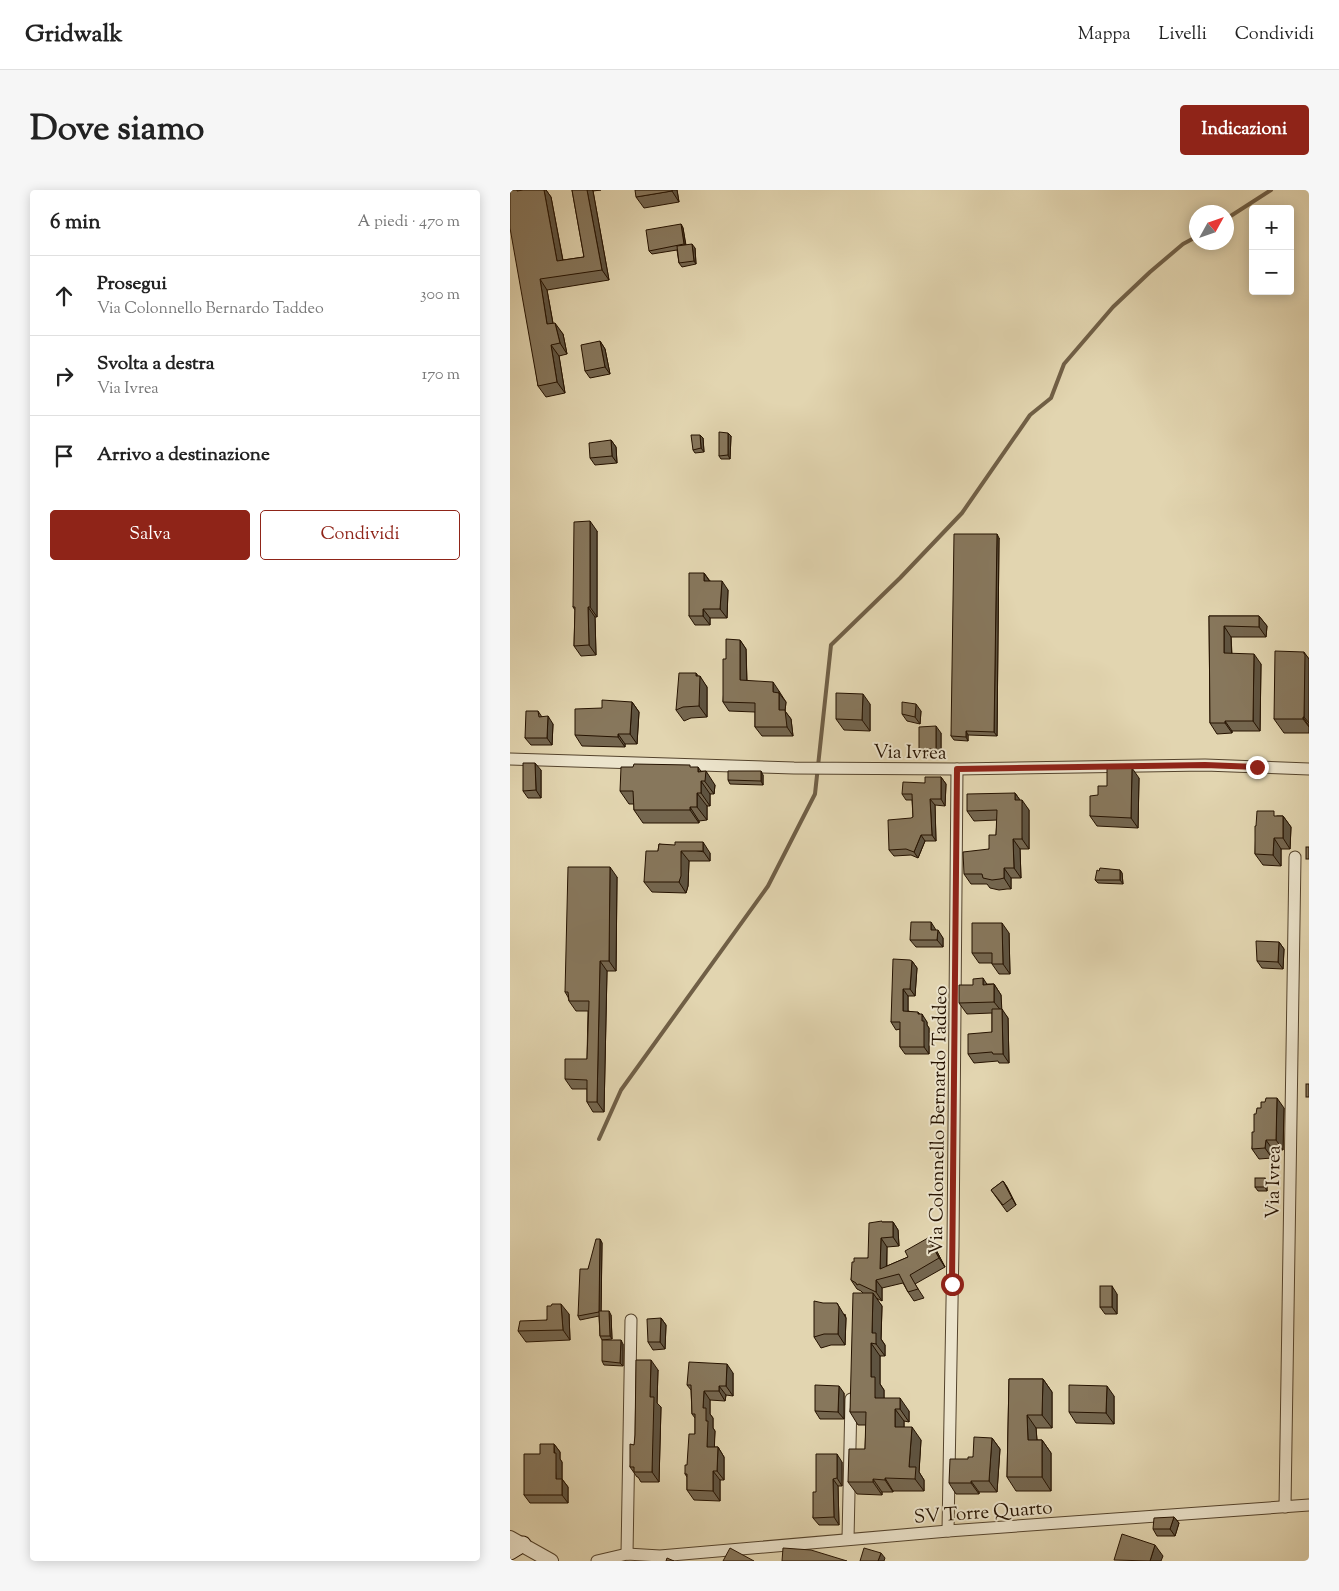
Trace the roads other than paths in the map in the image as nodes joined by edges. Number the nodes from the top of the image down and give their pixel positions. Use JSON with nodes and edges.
{"nodes":[{"id":1,"x":510,"y":759,"type":"edge"},
{"id":2,"x":957,"y":769,"type":"junction"},
{"id":3,"x":1309,"y":769,"type":"edge"},
{"id":4,"x":1295,"y":857,"type":"dead end"},
{"id":5,"x":630,"y":1320,"type":"dead end"},
{"id":6,"x":852,"y":1390,"type":"edge"},
{"id":7,"x":1309,"y":1505,"type":"edge"},
{"id":8,"x":1285,"y":1507,"type":"junction"},
{"id":9,"x":948,"y":1531,"type":"junction"},
{"id":10,"x":848,"y":1539,"type":"junction"},
{"id":11,"x":514,"y":1545,"type":"edge"},
{"id":12,"x":627,"y":1554,"type":"junction"},
{"id":13,"x":656,"y":1558,"type":"edge"},
{"id":14,"x":551,"y":1561,"type":"edge"},
{"id":15,"x":597,"y":1561,"type":"edge"}],
"edges":[{"from":1,"to":2,"type":"street","name":"Via Ivrea"},
{"from":2,"to":3,"type":"street","name":"Via Ivrea"},
{"from":2,"to":9,"type":"street","name":"Via Colonnello Bernardo Taddeo"},
{"from":4,"to":8,"type":"street","name":"Via Ivrea"},
{"from":5,"to":12,"type":"street"},
{"from":6,"to":10,"type":"street"},
{"from":7,"to":8,"type":"street","name":"SV Torre Quarto"},
{"from":8,"to":9,"type":"street","name":"SV Torre Quarto"},
{"from":9,"to":10,"type":"street","name":"SV Torre Quarto"},
{"from":10,"to":13,"type":"street","name":"SV Torre Quarto"},
{"from":11,"to":14,"type":"street"},
{"from":12,"to":13,"type":"street","name":"SV Torre Quarto"},
{"from":12,"to":15,"type":"street","name":"SV Torre Quarto"}]}
